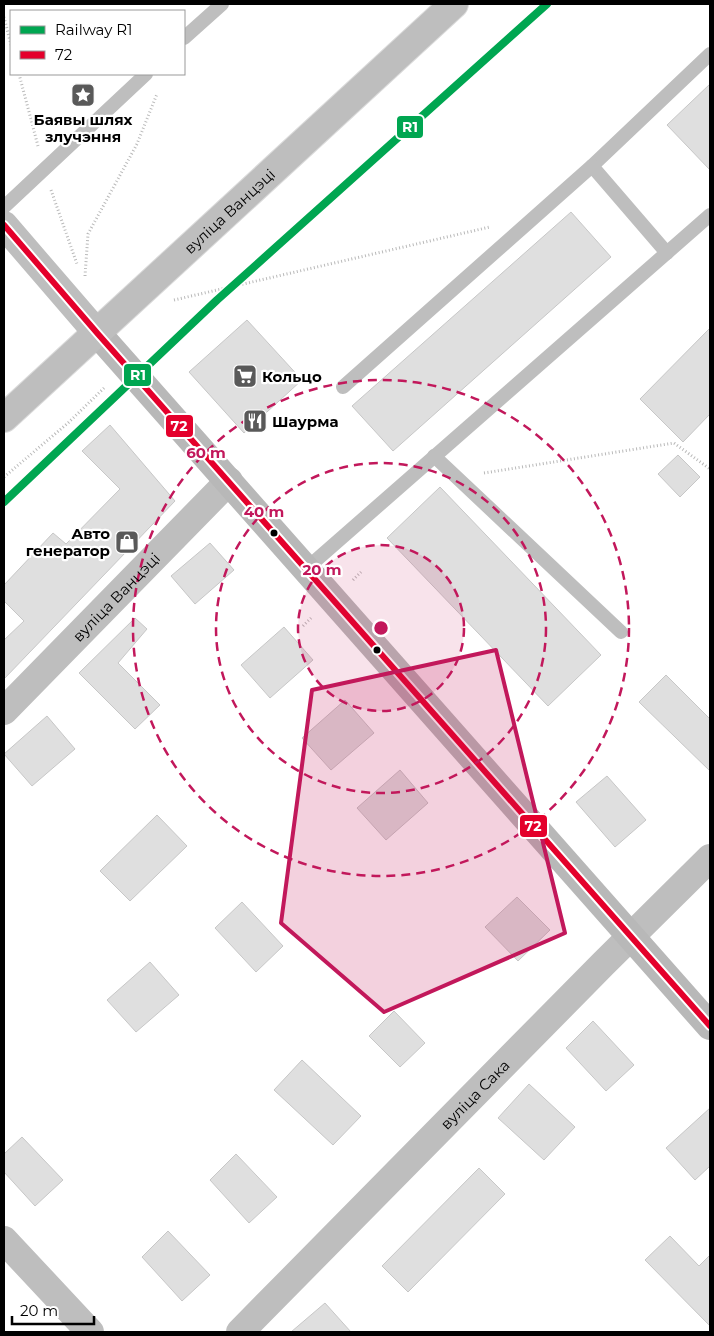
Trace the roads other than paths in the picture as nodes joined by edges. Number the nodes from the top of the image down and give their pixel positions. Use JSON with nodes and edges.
{"nodes":[{"id":1,"x":222,"y":4,"type":"edge"},
{"id":2,"x":454,"y":4,"type":"edge"},
{"id":3,"x":185,"y":37,"type":"edge"},
{"id":4,"x":710,"y":54,"type":"edge"},
{"id":5,"x":145,"y":75,"type":"edge"},
{"id":6,"x":592,"y":166,"type":"junction"},
{"id":7,"x":4,"y":207,"type":"edge"},
{"id":8,"x":710,"y":214,"type":"edge"},
{"id":9,"x":4,"y":225,"type":"edge"},
{"id":10,"x":667,"y":253,"type":"junction"},
{"id":11,"x":98,"y":334,"type":"junction"},
{"id":12,"x":343,"y":387,"type":"dead end"},
{"id":13,"x":4,"y":418,"type":"edge"},
{"id":14,"x":434,"y":456,"type":"junction"},
{"id":15,"x":229,"y":481,"type":"junction"},
{"id":16,"x":306,"y":569,"type":"junction"},
{"id":17,"x":621,"y":632,"type":"dead end"},
{"id":18,"x":4,"y":711,"type":"edge"},
{"id":19,"x":710,"y":858,"type":"edge"},
{"id":20,"x":630,"y":937,"type":"junction"},
{"id":21,"x":710,"y":1026,"type":"edge"},
{"id":22,"x":4,"y":1240,"type":"edge"},
{"id":23,"x":90,"y":1332,"type":"edge"},
{"id":24,"x":240,"y":1332,"type":"edge"}],
"edges":[{"from":1,"to":3,"type":"lane"},
{"from":2,"to":11,"type":"street","name":"вуліца Ванцэці"},
{"from":4,"to":6,"type":"lane"},
{"from":5,"to":7,"type":"lane"},
{"from":6,"to":10,"type":"lane"},
{"from":6,"to":12,"type":"lane"},
{"from":8,"to":10,"type":"lane"},
{"from":9,"to":11,"type":"street"},
{"from":10,"to":14,"type":"lane"},
{"from":11,"to":13,"type":"street","name":"вуліца Ванцэці"},
{"from":11,"to":15,"type":"main road"},
{"from":14,"to":16,"type":"lane"},
{"from":14,"to":17,"type":"lane"},
{"from":15,"to":16,"type":"main road"},
{"from":15,"to":18,"type":"street","name":"вуліца Ванцэці"},
{"from":16,"to":20,"type":"main road"},
{"from":19,"to":20,"type":"street","name":"вуліца Сака"},
{"from":20,"to":21,"type":"main road"},
{"from":20,"to":24,"type":"street","name":"вуліца Сака"},
{"from":22,"to":23,"type":"street"}]}
